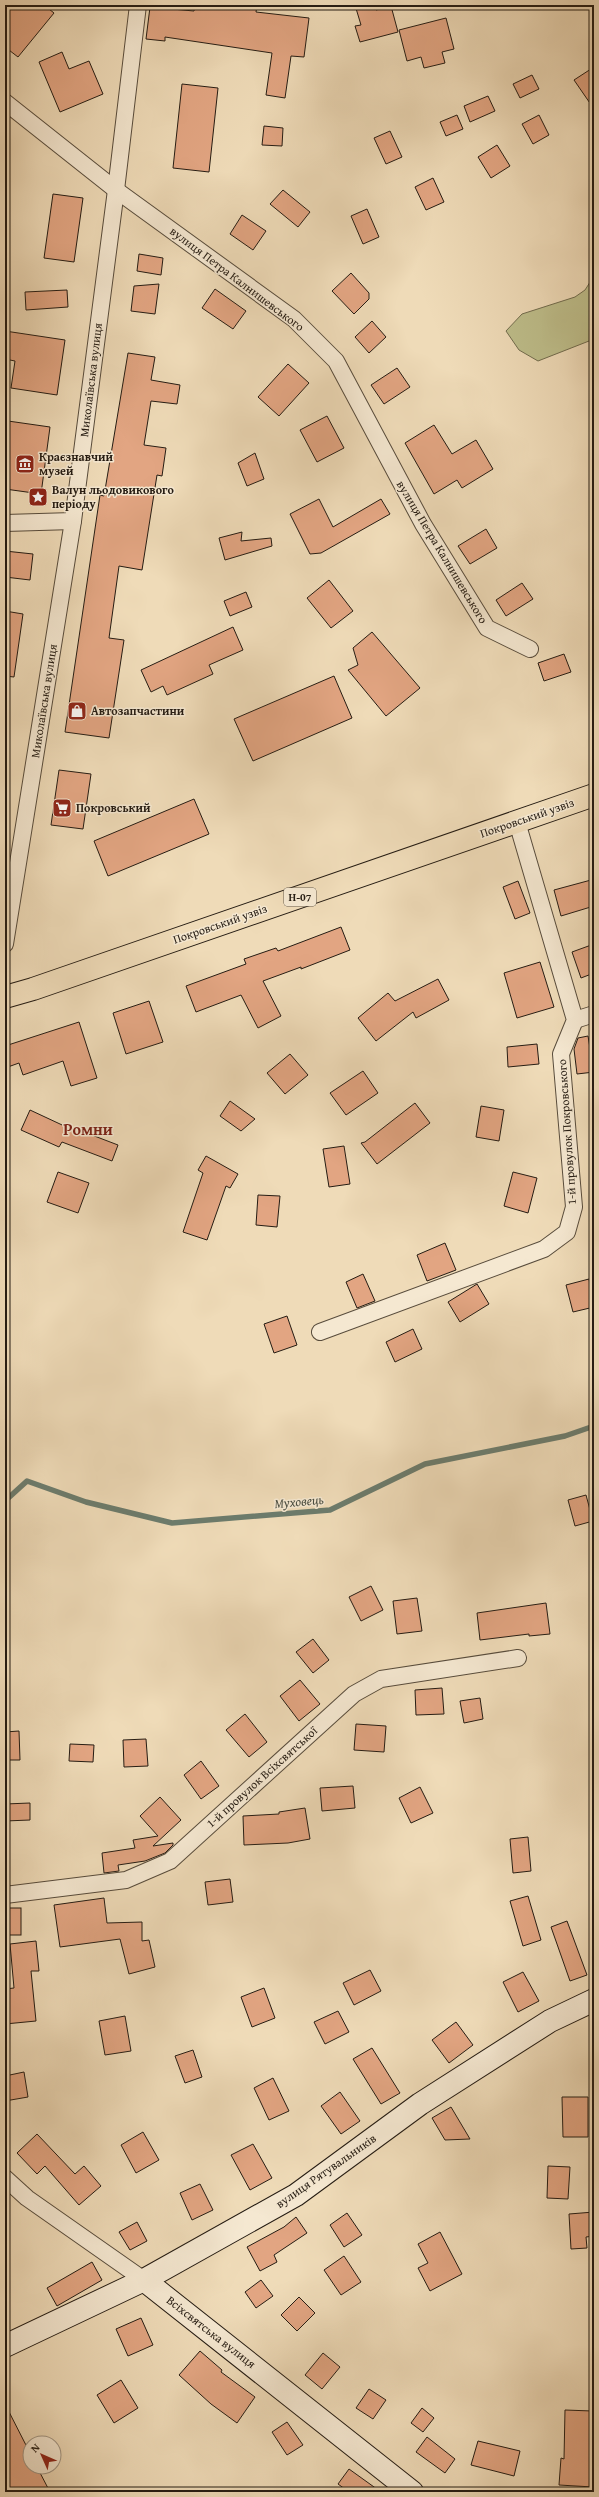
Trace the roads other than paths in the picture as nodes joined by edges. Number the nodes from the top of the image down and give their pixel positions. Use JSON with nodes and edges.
{"nodes":[{"id":1,"x":138,"y":5,"type":"edge"},
{"id":2,"x":5,"y":102,"type":"edge"},
{"id":3,"x":116,"y":190,"type":"junction"},
{"id":4,"x":73,"y":521,"type":"junction"},
{"id":5,"x":5,"y":523,"type":"edge"},
{"id":6,"x":530,"y":649,"type":"dead end"},
{"id":7,"x":594,"y":795,"type":"edge"},
{"id":8,"x":517,"y":822,"type":"junction"},
{"id":9,"x":5,"y":944,"type":"edge"},
{"id":10,"x":5,"y":997,"type":"edge"},
{"id":11,"x":594,"y":1014,"type":"edge"},
{"id":12,"x":575,"y":1020,"type":"junction"},
{"id":13,"x":320,"y":1332,"type":"dead end"},
{"id":14,"x":518,"y":1658,"type":"dead end"},
{"id":15,"x":5,"y":1895,"type":"edge"},
{"id":16,"x":594,"y":2000,"type":"edge"},
{"id":17,"x":5,"y":2178,"type":"edge"},
{"id":18,"x":144,"y":2280,"type":"junction"},
{"id":19,"x":5,"y":2346,"type":"edge"},
{"id":20,"x":412,"y":2492,"type":"edge"}],
"edges":[{"from":1,"to":3,"type":"street","name":"Миколаївська вулиця"},
{"from":2,"to":3,"type":"street","name":"вулиця Петра Калнишевського"},
{"from":3,"to":4,"type":"street","name":"Миколаївська вулиця"},
{"from":3,"to":6,"type":"street","name":"вулиця Петра Калнишевського"},
{"from":4,"to":5,"type":"street"},
{"from":4,"to":9,"type":"street","name":"Миколаївська вулиця"},
{"from":7,"to":8,"type":"main road","name":"Покровський узвіз","number":"Н-07"},
{"from":8,"to":10,"type":"main road","name":"Покровський узвіз","number":"Н-07"},
{"from":8,"to":12,"type":"street"},
{"from":11,"to":12,"type":"street"},
{"from":12,"to":13,"type":"street","name":"1-й провулок Покровського"},
{"from":14,"to":15,"type":"street","name":"1-й провулок Всіхсвятської"},
{"from":16,"to":18,"type":"main road","name":"вулиця Рятувальників"},
{"from":17,"to":18,"type":"street","name":"Всіхсвятська вулиця"},
{"from":18,"to":19,"type":"main road","name":"вулиця Рятувальників"},
{"from":18,"to":20,"type":"main road","name":"Всіхсвятська вулиця"}]}
